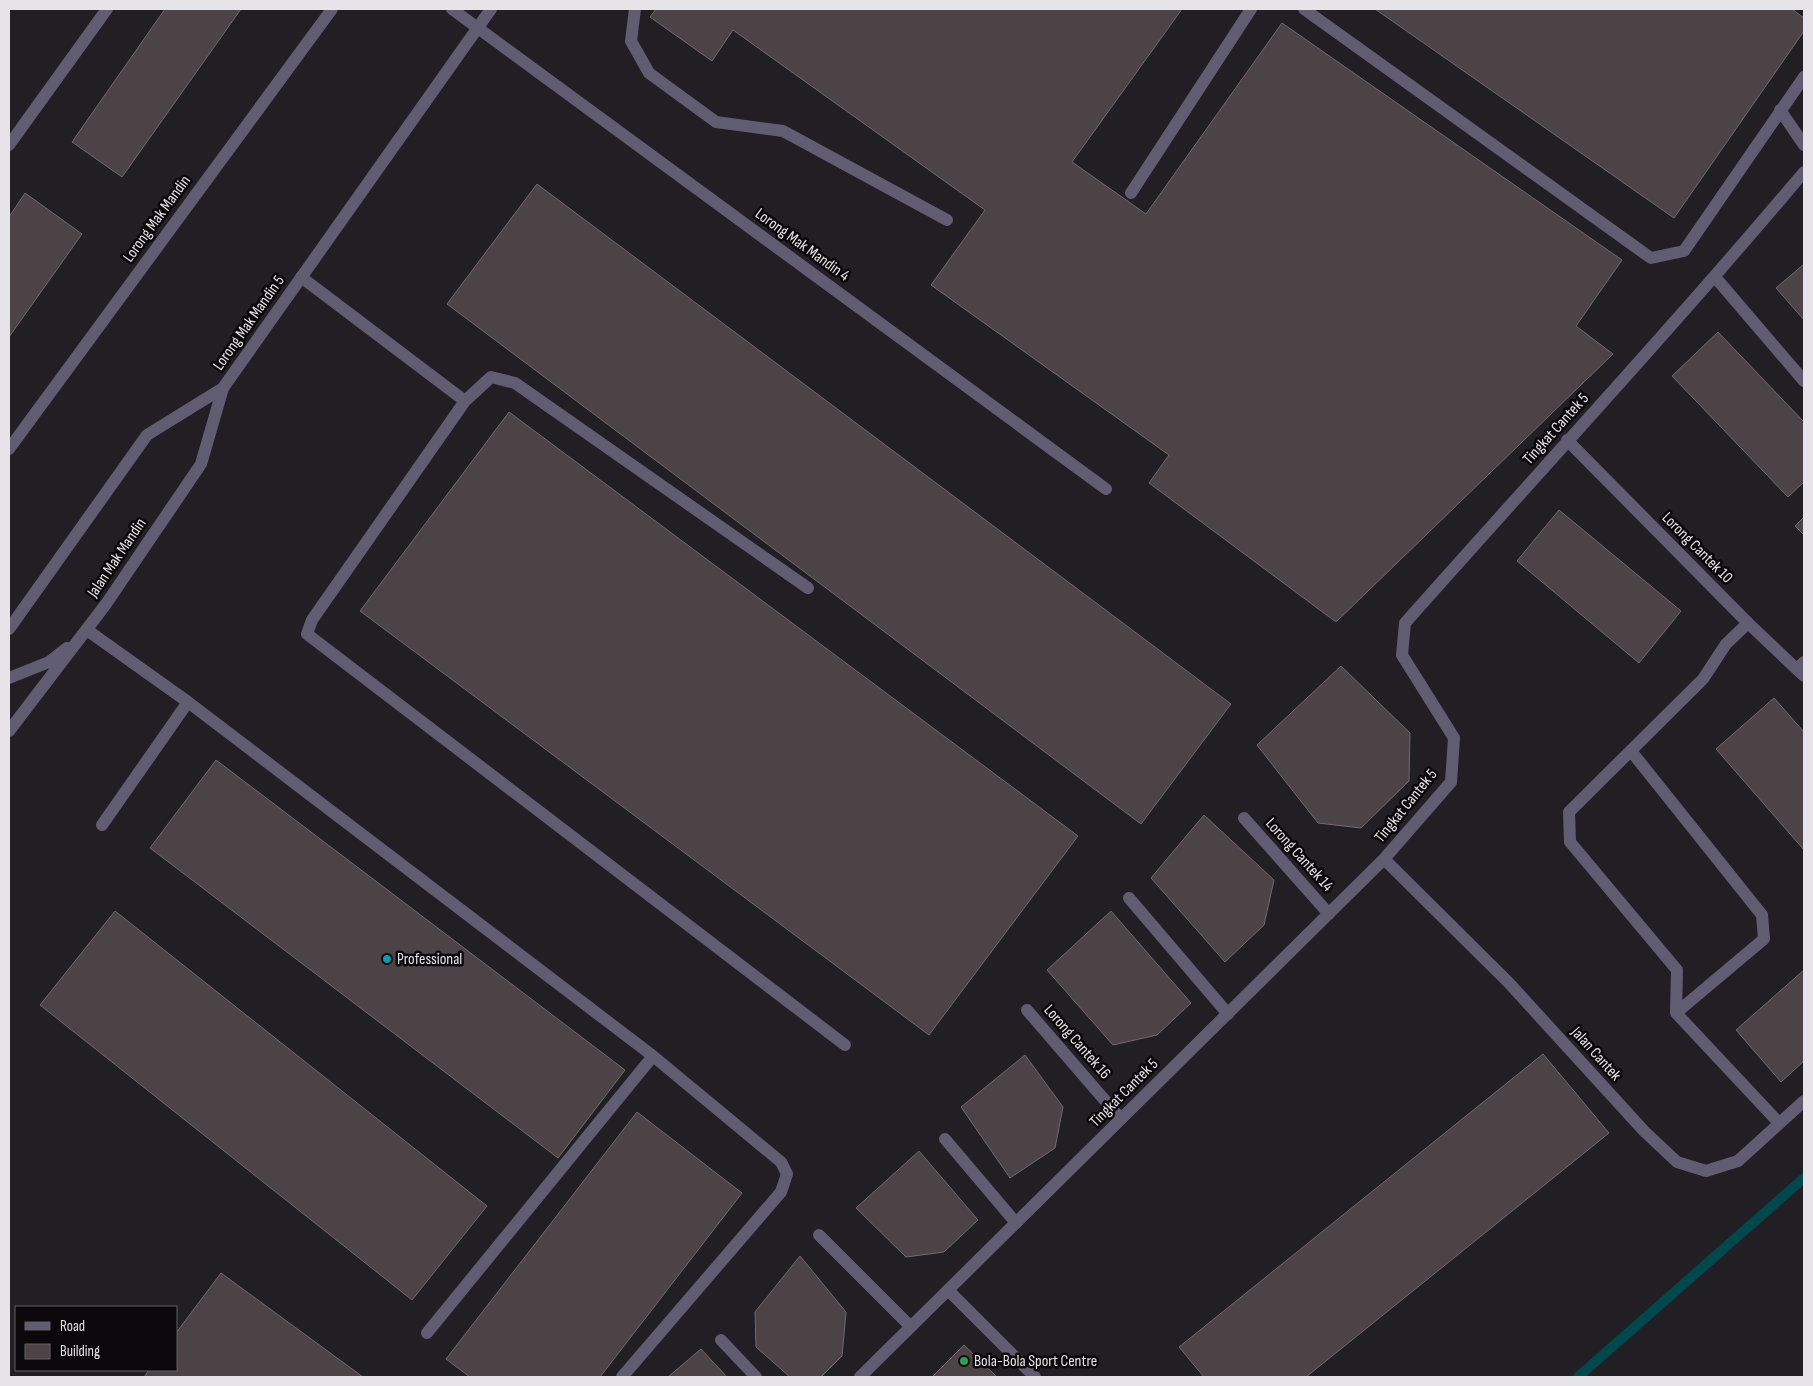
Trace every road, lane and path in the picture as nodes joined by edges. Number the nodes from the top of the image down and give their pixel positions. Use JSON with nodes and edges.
{"nodes":[{"id":1,"x":107,"y":9,"type":"edge"},
{"id":2,"x":332,"y":9,"type":"edge"},
{"id":3,"x":452,"y":9,"type":"edge"},
{"id":4,"x":491,"y":9,"type":"edge"},
{"id":5,"x":635,"y":9,"type":"edge"},
{"id":6,"x":1251,"y":9,"type":"edge"},
{"id":7,"x":1312,"y":11,"type":"edge"},
{"id":8,"x":478,"y":27,"type":"junction"},
{"id":9,"x":1804,"y":77,"type":"edge"},
{"id":10,"x":1780,"y":110,"type":"junction"},
{"id":11,"x":9,"y":145,"type":"edge"},
{"id":12,"x":1804,"y":145,"type":"edge"},
{"id":13,"x":1804,"y":172,"type":"edge"},
{"id":14,"x":1131,"y":193,"type":"dead end"},
{"id":15,"x":947,"y":220,"type":"dead end"},
{"id":16,"x":302,"y":277,"type":"junction"},
{"id":17,"x":1715,"y":277,"type":"junction"},
{"id":18,"x":1804,"y":381,"type":"edge"},
{"id":19,"x":223,"y":388,"type":"junction"},
{"id":20,"x":465,"y":401,"type":"junction"},
{"id":21,"x":1567,"y":440,"type":"junction"},
{"id":22,"x":9,"y":449,"type":"edge"},
{"id":23,"x":1106,"y":489,"type":"dead end"},
{"id":24,"x":808,"y":588,"type":"dead end"},
{"id":25,"x":26,"y":603,"type":"junction"},
{"id":26,"x":9,"y":613,"type":"edge"},
{"id":27,"x":1748,"y":623,"type":"junction"},
{"id":28,"x":9,"y":629,"type":"edge"},
{"id":29,"x":83,"y":635,"type":"junction"},
{"id":30,"x":1802,"y":669,"type":"edge"},
{"id":31,"x":9,"y":678,"type":"edge"},
{"id":32,"x":188,"y":702,"type":"junction"},
{"id":33,"x":9,"y":731,"type":"edge"},
{"id":34,"x":1631,"y":751,"type":"junction"},
{"id":35,"x":1244,"y":818,"type":"dead end"},
{"id":36,"x":102,"y":825,"type":"dead end"},
{"id":37,"x":1384,"y":859,"type":"junction"},
{"id":38,"x":1129,"y":898,"type":"dead end"},
{"id":39,"x":1329,"y":914,"type":"junction"},
{"id":40,"x":1027,"y":1010,"type":"dead end"},
{"id":41,"x":1676,"y":1013,"type":"junction"},
{"id":42,"x":1228,"y":1014,"type":"junction"},
{"id":43,"x":846,"y":1045,"type":"dead end"},
{"id":44,"x":653,"y":1056,"type":"junction"},
{"id":45,"x":1804,"y":1102,"type":"edge"},
{"id":46,"x":1122,"y":1119,"type":"junction"},
{"id":47,"x":1779,"y":1123,"type":"junction"},
{"id":48,"x":945,"y":1138,"type":"dead end"},
{"id":49,"x":1016,"y":1223,"type":"junction"},
{"id":50,"x":819,"y":1235,"type":"dead end"},
{"id":51,"x":948,"y":1290,"type":"junction"},
{"id":52,"x":911,"y":1327,"type":"junction"},
{"id":53,"x":427,"y":1334,"type":"dead end"},
{"id":54,"x":721,"y":1340,"type":"dead end"},
{"id":55,"x":622,"y":1377,"type":"edge"},
{"id":56,"x":756,"y":1377,"type":"edge"},
{"id":57,"x":860,"y":1377,"type":"edge"},
{"id":58,"x":1035,"y":1377,"type":"edge"}],
"edges":[{"from":1,"to":11,"type":"street"},
{"from":2,"to":22,"type":"street","name":"Lorong Mak Mandin"},
{"from":3,"to":8,"type":"street","name":"Lorong Mak Mandin 4"},
{"from":4,"to":8,"type":"street","name":"Lorong Mak Mandin 5"},
{"from":5,"to":15,"type":"street"},
{"from":6,"to":14,"type":"street"},
{"from":7,"to":10,"type":"street"},
{"from":8,"to":16,"type":"street","name":"Lorong Mak Mandin 5"},
{"from":8,"to":23,"type":"street","name":"Lorong Mak Mandin 4"},
{"from":9,"to":10,"type":"street"},
{"from":10,"to":12,"type":"street"},
{"from":13,"to":17,"type":"street","name":"Tingkat Cantek 5"},
{"from":16,"to":19,"type":"street","name":"Lorong Mak Mandin 5"},
{"from":16,"to":20,"type":"street"},
{"from":17,"to":18,"type":"street"},
{"from":17,"to":21,"type":"street","name":"Tingkat Cantek 5"},
{"from":19,"to":25,"type":"street","name":"Lorong Mak Mandin 5"},
{"from":19,"to":29,"type":"street","name":"Jalan Mak Mandin"},
{"from":20,"to":24,"type":"street"},
{"from":20,"to":43,"type":"street"},
{"from":21,"to":27,"type":"street","name":"Lorong Cantek 10"},
{"from":21,"to":37,"type":"street","name":"Tingkat Cantek 5"},
{"from":25,"to":26,"type":"street"},
{"from":25,"to":28,"type":"street","name":"Lorong Mak Mandin 5"},
{"from":27,"to":30,"type":"street","name":"Lorong Cantek 10"},
{"from":27,"to":34,"type":"street"},
{"from":29,"to":31,"type":"street"},
{"from":29,"to":32,"type":"street"},
{"from":29,"to":33,"type":"street","name":"Jalan Mak Mandin"},
{"from":32,"to":36,"type":"street"},
{"from":32,"to":44,"type":"street"},
{"from":34,"to":41,"type":"street"},
{"from":34,"to":41,"type":"street"},
{"from":35,"to":39,"type":"street","name":"Lorong Cantek 14"},
{"from":37,"to":39,"type":"street","name":"Tingkat Cantek 5"},
{"from":37,"to":47,"type":"street","name":"Jalan Cantek"},
{"from":38,"to":42,"type":"street"},
{"from":39,"to":42,"type":"street","name":"Tingkat Cantek 5"},
{"from":40,"to":46,"type":"street","name":"Lorong Cantek 16"},
{"from":41,"to":47,"type":"street"},
{"from":42,"to":46,"type":"street","name":"Tingkat Cantek 5"},
{"from":44,"to":53,"type":"street"},
{"from":44,"to":55,"type":"street"},
{"from":45,"to":47,"type":"street","name":"Jalan Cantek"},
{"from":46,"to":49,"type":"street","name":"Tingkat Cantek 5"},
{"from":48,"to":49,"type":"street"},
{"from":49,"to":51,"type":"street","name":"Tingkat Cantek 5"},
{"from":50,"to":52,"type":"street"},
{"from":51,"to":52,"type":"street","name":"Tingkat Cantek 5"},
{"from":51,"to":58,"type":"street"},
{"from":52,"to":57,"type":"street","name":"Tingkat Cantek 5"},
{"from":54,"to":56,"type":"street"}]}
